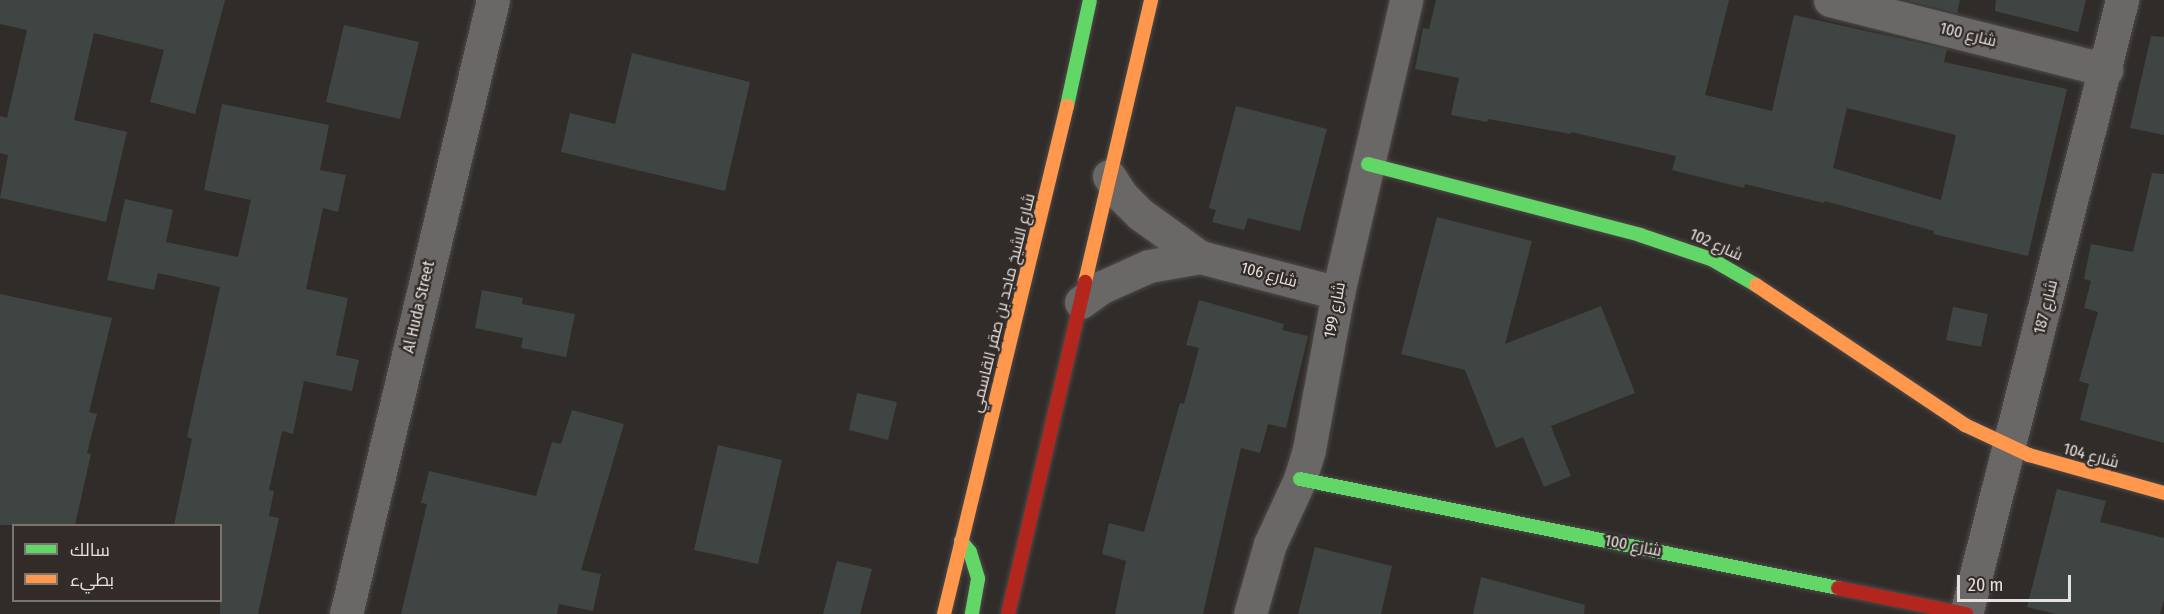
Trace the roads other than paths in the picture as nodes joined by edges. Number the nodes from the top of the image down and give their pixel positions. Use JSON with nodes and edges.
{"nodes":[{"id":1,"x":493,"y":0,"type":"edge"},
{"id":2,"x":1090,"y":0,"type":"edge"},
{"id":3,"x":1151,"y":0,"type":"edge"},
{"id":4,"x":1406,"y":0,"type":"edge"},
{"id":5,"x":1830,"y":0,"type":"edge"},
{"id":6,"x":2122,"y":0,"type":"edge"},
{"id":7,"x":2106,"y":70,"type":"junction"},
{"id":8,"x":1368,"y":164,"type":"junction"},
{"id":9,"x":1109,"y":176,"type":"junction"},
{"id":10,"x":1200,"y":257,"type":"junction"},
{"id":11,"x":1338,"y":293,"type":"junction"},
{"id":12,"x":1081,"y":302,"type":"junction"},
{"id":13,"x":2010,"y":447,"type":"junction"},
{"id":14,"x":1300,"y":479,"type":"junction"},
{"id":15,"x":2164,"y":493,"type":"edge"},
{"id":16,"x":962,"y":541,"type":"junction"},
{"id":17,"x":346,"y":614,"type":"edge"},
{"id":18,"x":944,"y":614,"type":"edge"},
{"id":19,"x":972,"y":614,"type":"edge"},
{"id":20,"x":1008,"y":614,"type":"edge"},
{"id":21,"x":1250,"y":614,"type":"edge"},
{"id":22,"x":1966,"y":614,"type":"edge"}],
"edges":[{"from":1,"to":17,"type":"street","name":"Al Huda Street"},
{"from":2,"to":16,"type":"street","name":"شارع الشيخ ماجد بن صقر القاسمي"},
{"from":3,"to":9,"type":"street"},
{"from":4,"to":8,"type":"street","name":"شارع 199"},
{"from":5,"to":7,"type":"street","name":"شارع 100"},
{"from":6,"to":7,"type":"street","name":"شارع 187"},
{"from":7,"to":13,"type":"street","name":"شارع 187"},
{"from":8,"to":11,"type":"street","name":"شارع 199"},
{"from":8,"to":13,"type":"street","name":"شارع 102"},
{"from":9,"to":10,"type":"street","name":"شارع 106"},
{"from":9,"to":12,"type":"street"},
{"from":10,"to":11,"type":"street","name":"شارع 106"},
{"from":10,"to":12,"type":"street","name":"شارع 106"},
{"from":11,"to":14,"type":"street","name":"شارع 199"},
{"from":12,"to":20,"type":"street"},
{"from":13,"to":15,"type":"street","name":"شارع 104"},
{"from":13,"to":22,"type":"street","name":"شارع 187"},
{"from":14,"to":21,"type":"street","name":"شارع 199"},
{"from":14,"to":22,"type":"street","name":"شارع 100"},
{"from":16,"to":18,"type":"street","name":"شارع الشيخ ماجد بن صقر القاسمي"},
{"from":16,"to":19,"type":"street"}]}
